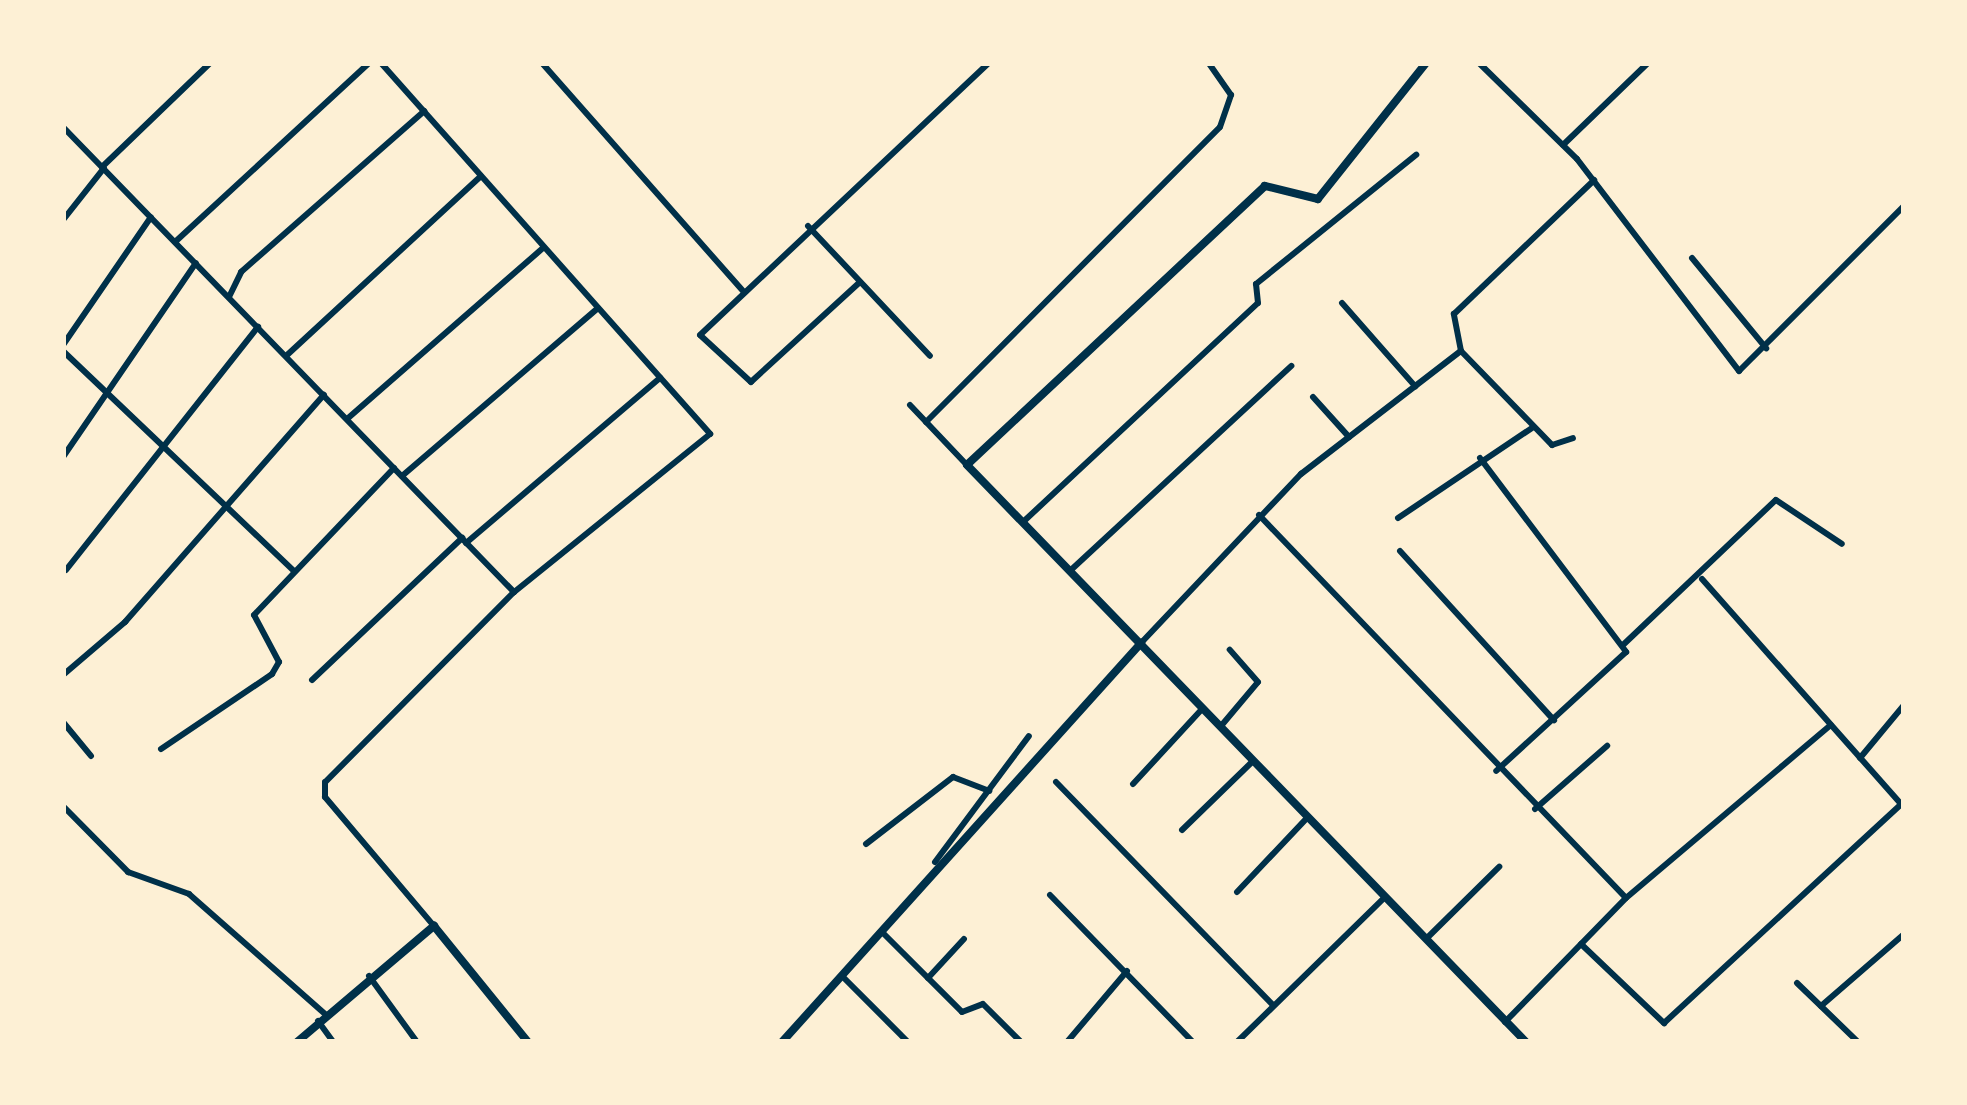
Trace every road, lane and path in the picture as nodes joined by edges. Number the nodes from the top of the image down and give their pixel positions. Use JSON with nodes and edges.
{"nodes":[{"id":1,"x":210,"y":63,"type":"edge"},
{"id":2,"x":369,"y":63,"type":"edge"},
{"id":3,"x":381,"y":63,"type":"edge"},
{"id":4,"x":542,"y":63,"type":"edge"},
{"id":5,"x":989,"y":63,"type":"edge"},
{"id":6,"x":1209,"y":63,"type":"edge"},
{"id":7,"x":1426,"y":63,"type":"edge"},
{"id":8,"x":1479,"y":63,"type":"edge"},
{"id":9,"x":1648,"y":63,"type":"edge"},
{"id":10,"x":424,"y":111,"type":"junction"},
{"id":11,"x":63,"y":127,"type":"edge"},
{"id":12,"x":1563,"y":145,"type":"junction"},
{"id":13,"x":1416,"y":155,"type":"dead end"},
{"id":14,"x":103,"y":168,"type":"junction"},
{"id":15,"x":481,"y":176,"type":"junction"},
{"id":16,"x":1594,"y":180,"type":"junction"},
{"id":17,"x":1904,"y":206,"type":"edge"},
{"id":18,"x":152,"y":218,"type":"junction"},
{"id":19,"x":63,"y":220,"type":"edge"},
{"id":20,"x":808,"y":226,"type":"junction"},
{"id":21,"x":176,"y":242,"type":"junction"},
{"id":22,"x":544,"y":247,"type":"junction"},
{"id":23,"x":1692,"y":258,"type":"dead end"},
{"id":24,"x":196,"y":262,"type":"junction"},
{"id":25,"x":860,"y":282,"type":"junction"},
{"id":26,"x":742,"y":290,"type":"junction"},
{"id":27,"x":230,"y":298,"type":"junction"},
{"id":28,"x":1342,"y":303,"type":"dead end"},
{"id":29,"x":598,"y":308,"type":"junction"},
{"id":30,"x":259,"y":327,"type":"junction"},
{"id":31,"x":63,"y":348,"type":"edge"},
{"id":32,"x":1766,"y":348,"type":"junction"},
{"id":33,"x":1461,"y":351,"type":"junction"},
{"id":34,"x":286,"y":356,"type":"junction"},
{"id":35,"x":930,"y":356,"type":"dead end"},
{"id":36,"x":1291,"y":366,"type":"dead end"},
{"id":37,"x":660,"y":378,"type":"junction"},
{"id":38,"x":1415,"y":386,"type":"junction"},
{"id":39,"x":110,"y":391,"type":"junction"},
{"id":40,"x":324,"y":395,"type":"junction"},
{"id":41,"x":1313,"y":398,"type":"dead end"},
{"id":42,"x":910,"y":405,"type":"dead end"},
{"id":43,"x":347,"y":419,"type":"junction"},
{"id":44,"x":926,"y":422,"type":"junction"},
{"id":45,"x":1532,"y":428,"type":"junction"},
{"id":46,"x":1348,"y":437,"type":"junction"},
{"id":47,"x":1573,"y":437,"type":"dead end"},
{"id":48,"x":166,"y":440,"type":"junction"},
{"id":49,"x":63,"y":457,"type":"edge"},
{"id":50,"x":1480,"y":458,"type":"junction"},
{"id":51,"x":967,"y":465,"type":"junction"},
{"id":52,"x":394,"y":468,"type":"junction"},
{"id":53,"x":402,"y":476,"type":"junction"},
{"id":54,"x":229,"y":505,"type":"junction"},
{"id":55,"x":1259,"y":515,"type":"junction"},
{"id":56,"x":1398,"y":518,"type":"dead end"},
{"id":57,"x":1023,"y":522,"type":"junction"},
{"id":58,"x":464,"y":540,"type":"junction"},
{"id":59,"x":1841,"y":544,"type":"dead end"},
{"id":60,"x":1400,"y":551,"type":"dead end"},
{"id":61,"x":1072,"y":569,"type":"junction"},
{"id":62,"x":66,"y":570,"type":"dead end"},
{"id":63,"x":293,"y":570,"type":"junction"},
{"id":64,"x":1702,"y":579,"type":"junction"},
{"id":65,"x":514,"y":592,"type":"junction"},
{"id":66,"x":1141,"y":643,"type":"junction"},
{"id":67,"x":1624,"y":644,"type":"junction"},
{"id":68,"x":1230,"y":650,"type":"dead end"},
{"id":69,"x":63,"y":675,"type":"edge"},
{"id":70,"x":312,"y":680,"type":"dead end"},
{"id":71,"x":1904,"y":706,"type":"edge"},
{"id":72,"x":1203,"y":708,"type":"junction"},
{"id":73,"x":1554,"y":720,"type":"junction"},
{"id":74,"x":63,"y":722,"type":"edge"},
{"id":75,"x":1831,"y":725,"type":"junction"},
{"id":76,"x":1221,"y":726,"type":"junction"},
{"id":77,"x":1029,"y":736,"type":"dead end"},
{"id":78,"x":1607,"y":746,"type":"dead end"},
{"id":79,"x":160,"y":749,"type":"dead end"},
{"id":80,"x":92,"y":756,"type":"dead end"},
{"id":81,"x":1860,"y":758,"type":"junction"},
{"id":82,"x":1254,"y":760,"type":"junction"},
{"id":83,"x":1496,"y":771,"type":"junction"},
{"id":84,"x":1056,"y":782,"type":"dead end"},
{"id":85,"x":1133,"y":784,"type":"dead end"},
{"id":86,"x":989,"y":790,"type":"junction"},
{"id":87,"x":63,"y":806,"type":"edge"},
{"id":88,"x":1903,"y":806,"type":"edge"},
{"id":89,"x":1535,"y":809,"type":"junction"},
{"id":90,"x":1308,"y":817,"type":"junction"},
{"id":91,"x":1182,"y":830,"type":"dead end"},
{"id":92,"x":866,"y":844,"type":"dead end"},
{"id":93,"x":935,"y":862,"type":"dead end"},
{"id":94,"x":1499,"y":867,"type":"dead end"},
{"id":95,"x":1237,"y":892,"type":"dead end"},
{"id":96,"x":1050,"y":896,"type":"dead end"},
{"id":97,"x":1385,"y":897,"type":"junction"},
{"id":98,"x":1626,"y":898,"type":"junction"},
{"id":99,"x":434,"y":926,"type":"junction"},
{"id":100,"x":882,"y":932,"type":"junction"},
{"id":101,"x":1904,"y":934,"type":"edge"},
{"id":102,"x":964,"y":939,"type":"dead end"},
{"id":103,"x":1426,"y":939,"type":"junction"},
{"id":104,"x":1581,"y":944,"type":"junction"},
{"id":105,"x":1127,"y":971,"type":"junction"},
{"id":106,"x":369,"y":976,"type":"junction"},
{"id":107,"x":842,"y":976,"type":"junction"},
{"id":108,"x":928,"y":978,"type":"junction"},
{"id":109,"x":1797,"y":983,"type":"dead end"},
{"id":110,"x":1273,"y":1005,"type":"junction"},
{"id":111,"x":1820,"y":1006,"type":"junction"},
{"id":112,"x":322,"y":1018,"type":"junction"},
{"id":113,"x":1505,"y":1022,"type":"junction"},
{"id":114,"x":297,"y":1042,"type":"edge"},
{"id":115,"x":333,"y":1042,"type":"edge"},
{"id":116,"x":417,"y":1042,"type":"edge"},
{"id":117,"x":527,"y":1042,"type":"edge"},
{"id":118,"x":782,"y":1042,"type":"edge"},
{"id":119,"x":908,"y":1042,"type":"edge"},
{"id":120,"x":1021,"y":1042,"type":"edge"},
{"id":121,"x":1067,"y":1042,"type":"edge"},
{"id":122,"x":1193,"y":1042,"type":"edge"},
{"id":123,"x":1237,"y":1042,"type":"edge"},
{"id":124,"x":1526,"y":1042,"type":"edge"},
{"id":125,"x":1858,"y":1042,"type":"edge"}],
"edges":[{"from":1,"to":14,"type":"street"},
{"from":2,"to":21,"type":"street"},
{"from":3,"to":10,"type":"street"},
{"from":4,"to":26,"type":"street"},
{"from":5,"to":20,"type":"street"},
{"from":6,"to":44,"type":"street"},
{"from":7,"to":51,"type":"street"},
{"from":8,"to":12,"type":"street"},
{"from":9,"to":12,"type":"street"},
{"from":10,"to":15,"type":"street"},
{"from":10,"to":27,"type":"street"},
{"from":11,"to":14,"type":"street"},
{"from":12,"to":16,"type":"street"},
{"from":13,"to":57,"type":"street"},
{"from":14,"to":18,"type":"street"},
{"from":14,"to":19,"type":"street"},
{"from":15,"to":22,"type":"street"},
{"from":15,"to":34,"type":"street"},
{"from":16,"to":32,"type":"street"},
{"from":16,"to":33,"type":"street"},
{"from":17,"to":32,"type":"street"},
{"from":18,"to":21,"type":"street"},
{"from":18,"to":31,"type":"street"},
{"from":20,"to":25,"type":"street"},
{"from":20,"to":26,"type":"street"},
{"from":21,"to":24,"type":"street"},
{"from":22,"to":29,"type":"street"},
{"from":22,"to":43,"type":"street"},
{"from":23,"to":32,"type":"street"},
{"from":24,"to":27,"type":"street"},
{"from":24,"to":39,"type":"street"},
{"from":25,"to":26,"type":"street"},
{"from":25,"to":35,"type":"street"},
{"from":27,"to":30,"type":"street"},
{"from":28,"to":38,"type":"street"},
{"from":29,"to":37,"type":"street"},
{"from":29,"to":53,"type":"street"},
{"from":30,"to":34,"type":"street"},
{"from":30,"to":48,"type":"street"},
{"from":31,"to":39,"type":"street"},
{"from":33,"to":38,"type":"street"},
{"from":33,"to":45,"type":"street"},
{"from":34,"to":40,"type":"street"},
{"from":36,"to":61,"type":"street"},
{"from":37,"to":58,"type":"street"},
{"from":37,"to":65,"type":"street"},
{"from":38,"to":46,"type":"street"},
{"from":39,"to":48,"type":"street"},
{"from":39,"to":49,"type":"street"},
{"from":40,"to":43,"type":"street"},
{"from":40,"to":54,"type":"street"},
{"from":41,"to":46,"type":"street"},
{"from":42,"to":44,"type":"street"},
{"from":43,"to":52,"type":"street"},
{"from":44,"to":51,"type":"street"},
{"from":45,"to":47,"type":"street"},
{"from":45,"to":50,"type":"street"},
{"from":46,"to":55,"type":"street"},
{"from":48,"to":54,"type":"street"},
{"from":48,"to":62,"type":"street"},
{"from":50,"to":56,"type":"street"},
{"from":50,"to":67,"type":"street"},
{"from":51,"to":57,"type":"street"},
{"from":52,"to":53,"type":"street"},
{"from":52,"to":63,"type":"street"},
{"from":53,"to":58,"type":"street"},
{"from":54,"to":63,"type":"street"},
{"from":54,"to":69,"type":"street"},
{"from":55,"to":66,"type":"street"},
{"from":55,"to":83,"type":"street"},
{"from":57,"to":61,"type":"street"},
{"from":58,"to":65,"type":"street"},
{"from":58,"to":70,"type":"street"},
{"from":59,"to":64,"type":"street"},
{"from":60,"to":73,"type":"street"},
{"from":61,"to":66,"type":"street"},
{"from":63,"to":79,"type":"street"},
{"from":64,"to":67,"type":"street"},
{"from":64,"to":75,"type":"street"},
{"from":65,"to":99,"type":"street"},
{"from":66,"to":72,"type":"street"},
{"from":66,"to":100,"type":"street"},
{"from":67,"to":73,"type":"street"},
{"from":68,"to":76,"type":"street"},
{"from":71,"to":81,"type":"street"},
{"from":72,"to":76,"type":"street"},
{"from":72,"to":85,"type":"street"},
{"from":73,"to":83,"type":"street"},
{"from":74,"to":80,"type":"street"},
{"from":75,"to":81,"type":"street"},
{"from":75,"to":98,"type":"street"},
{"from":76,"to":82,"type":"street"},
{"from":77,"to":86,"type":"street"},
{"from":78,"to":89,"type":"street"},
{"from":81,"to":88,"type":"street"},
{"from":82,"to":90,"type":"street"},
{"from":82,"to":91,"type":"street"},
{"from":83,"to":89,"type":"street"},
{"from":84,"to":110,"type":"street"},
{"from":86,"to":92,"type":"street"},
{"from":86,"to":93,"type":"street"},
{"from":87,"to":112,"type":"street"},
{"from":88,"to":104,"type":"street"},
{"from":89,"to":98,"type":"street"},
{"from":90,"to":95,"type":"street"},
{"from":90,"to":97,"type":"street"},
{"from":94,"to":103,"type":"street"},
{"from":96,"to":105,"type":"street"},
{"from":97,"to":103,"type":"street"},
{"from":97,"to":110,"type":"street"},
{"from":98,"to":104,"type":"street"},
{"from":99,"to":106,"type":"street"},
{"from":99,"to":117,"type":"street"},
{"from":100,"to":107,"type":"street"},
{"from":100,"to":108,"type":"street"},
{"from":101,"to":111,"type":"street"},
{"from":102,"to":108,"type":"street"},
{"from":103,"to":113,"type":"street"},
{"from":104,"to":113,"type":"street"},
{"from":105,"to":121,"type":"street"},
{"from":105,"to":122,"type":"street"},
{"from":106,"to":112,"type":"street"},
{"from":106,"to":116,"type":"street"},
{"from":107,"to":118,"type":"street"},
{"from":107,"to":119,"type":"street"},
{"from":108,"to":120,"type":"street"},
{"from":109,"to":111,"type":"street"},
{"from":110,"to":123,"type":"street"},
{"from":111,"to":125,"type":"street"},
{"from":112,"to":114,"type":"street"},
{"from":112,"to":115,"type":"street"},
{"from":113,"to":124,"type":"street"}]}
